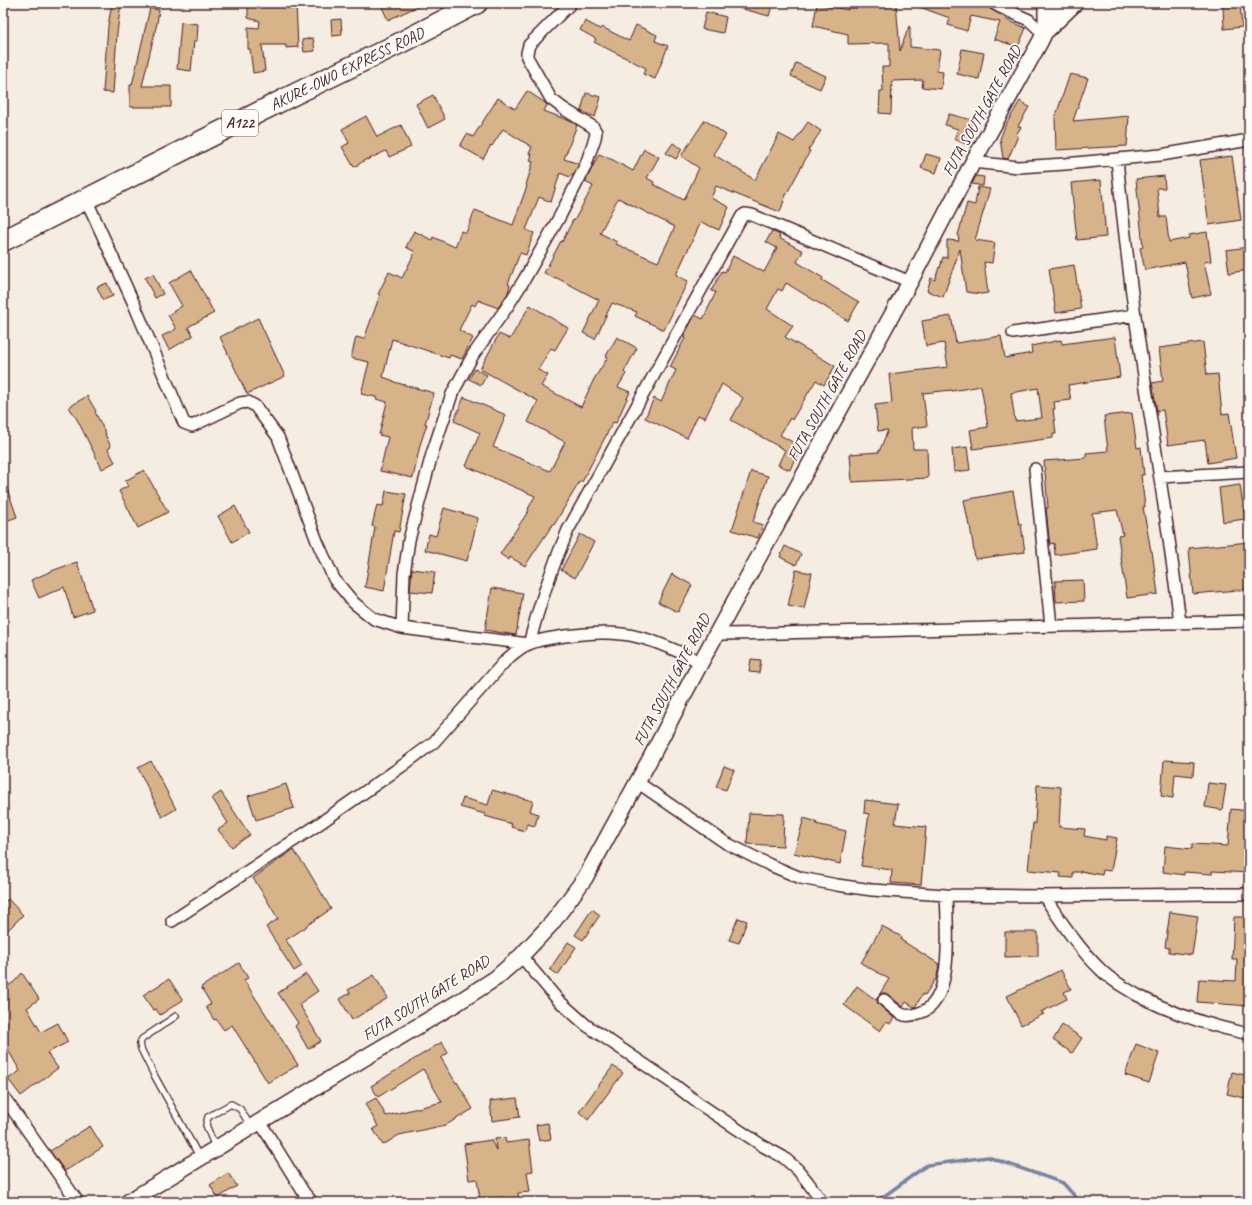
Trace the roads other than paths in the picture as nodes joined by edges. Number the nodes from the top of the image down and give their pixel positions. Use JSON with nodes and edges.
{"nodes":[{"id":1,"x":477,"y":3,"type":"edge"},
{"id":2,"x":572,"y":3,"type":"edge"},
{"id":3,"x":994,"y":3,"type":"edge"},
{"id":4,"x":1047,"y":3,"type":"edge"},
{"id":5,"x":1059,"y":3,"type":"edge"},
{"id":6,"x":1074,"y":3,"type":"edge"},
{"id":7,"x":454,"y":8,"type":"edge"},
{"id":8,"x":1046,"y":31,"type":"junction"},
{"id":9,"x":1249,"y":140,"type":"edge"},
{"id":10,"x":1117,"y":160,"type":"junction"},
{"id":11,"x":973,"y":162,"type":"junction"},
{"id":12,"x":86,"y":199,"type":"junction"},
{"id":13,"x":3,"y":241,"type":"edge"},
{"id":14,"x":910,"y":282,"type":"junction"},
{"id":15,"x":1135,"y":315,"type":"junction"},
{"id":16,"x":1013,"y":333,"type":"dead end"},
{"id":17,"x":1036,"y":469,"type":"dead end"},
{"id":18,"x":1249,"y":472,"type":"edge"},
{"id":19,"x":1160,"y":477,"type":"junction"},
{"id":20,"x":1249,"y":621,"type":"edge"},
{"id":21,"x":1180,"y":623,"type":"junction"},
{"id":22,"x":1051,"y":626,"type":"junction"},
{"id":23,"x":402,"y":628,"type":"junction"},
{"id":24,"x":717,"y":634,"type":"junction"},
{"id":25,"x":529,"y":644,"type":"junction"},
{"id":26,"x":701,"y":662,"type":"junction"},
{"id":27,"x":637,"y":782,"type":"junction"},
{"id":28,"x":1249,"y":894,"type":"edge"},
{"id":29,"x":946,"y":895,"type":"junction"},
{"id":30,"x":1044,"y":896,"type":"junction"},
{"id":31,"x":172,"y":920,"type":"dead end"},
{"id":32,"x":521,"y":956,"type":"junction"},
{"id":33,"x":884,"y":1000,"type":"dead end"},
{"id":34,"x":176,"y":1016,"type":"dead end"},
{"id":35,"x":1249,"y":1034,"type":"edge"},
{"id":36,"x":3,"y":1096,"type":"edge"},
{"id":37,"x":256,"y":1125,"type":"junction"},
{"id":38,"x":216,"y":1149,"type":"junction"},
{"id":39,"x":200,"y":1158,"type":"junction"},
{"id":40,"x":78,"y":1202,"type":"edge"},
{"id":41,"x":128,"y":1202,"type":"edge"},
{"id":42,"x":312,"y":1202,"type":"edge"},
{"id":43,"x":822,"y":1202,"type":"edge"}],
"edges":[{"from":1,"to":7,"type":"highway","name":"AKURE-OWO EXPRESS ROAD","number":"A122"},
{"from":2,"to":23,"type":"street"},
{"from":3,"to":8,"type":"street"},
{"from":4,"to":8,"type":"main road"},
{"from":5,"to":8,"type":"main road","name":"FUTA SOUTH GATE ROAD"},
{"from":6,"to":8,"type":"main road"},
{"from":7,"to":12,"type":"highway","name":"AKURE-OWO EXPRESS ROAD","number":"A122"},
{"from":8,"to":11,"type":"main road","name":"FUTA SOUTH GATE ROAD"},
{"from":9,"to":10,"type":"street"},
{"from":10,"to":11,"type":"street"},
{"from":10,"to":15,"type":"street"},
{"from":11,"to":14,"type":"main road","name":"FUTA SOUTH GATE ROAD"},
{"from":12,"to":13,"type":"highway","name":"AKURE-OWO EXPRESS ROAD","number":"A122"},
{"from":12,"to":23,"type":"street"},
{"from":14,"to":24,"type":"main road","name":"FUTA SOUTH GATE ROAD"},
{"from":14,"to":25,"type":"street"},
{"from":15,"to":16,"type":"street"},
{"from":15,"to":19,"type":"street"},
{"from":17,"to":22,"type":"street"},
{"from":18,"to":19,"type":"street"},
{"from":19,"to":21,"type":"street"},
{"from":20,"to":21,"type":"street"},
{"from":21,"to":22,"type":"street"},
{"from":22,"to":24,"type":"street"},
{"from":23,"to":25,"type":"street"},
{"from":24,"to":26,"type":"main road","name":"FUTA SOUTH GATE ROAD"},
{"from":25,"to":26,"type":"street"},
{"from":25,"to":31,"type":"street"},
{"from":26,"to":27,"type":"main road","name":"FUTA SOUTH GATE ROAD"},
{"from":27,"to":29,"type":"street"},
{"from":27,"to":32,"type":"main road","name":"FUTA SOUTH GATE ROAD"},
{"from":28,"to":30,"type":"street"},
{"from":29,"to":30,"type":"street"},
{"from":29,"to":33,"type":"street"},
{"from":30,"to":35,"type":"street"},
{"from":32,"to":37,"type":"main road","name":"FUTA SOUTH GATE ROAD"},
{"from":32,"to":43,"type":"street"},
{"from":34,"to":39,"type":"lane"},
{"from":36,"to":40,"type":"street"},
{"from":37,"to":38,"type":"main road","name":"FUTA SOUTH GATE ROAD"},
{"from":37,"to":38,"type":"lane"},
{"from":37,"to":42,"type":"street"},
{"from":38,"to":39,"type":"main road","name":"FUTA SOUTH GATE ROAD"},
{"from":39,"to":41,"type":"main road","name":"FUTA SOUTH GATE ROAD"}]}
